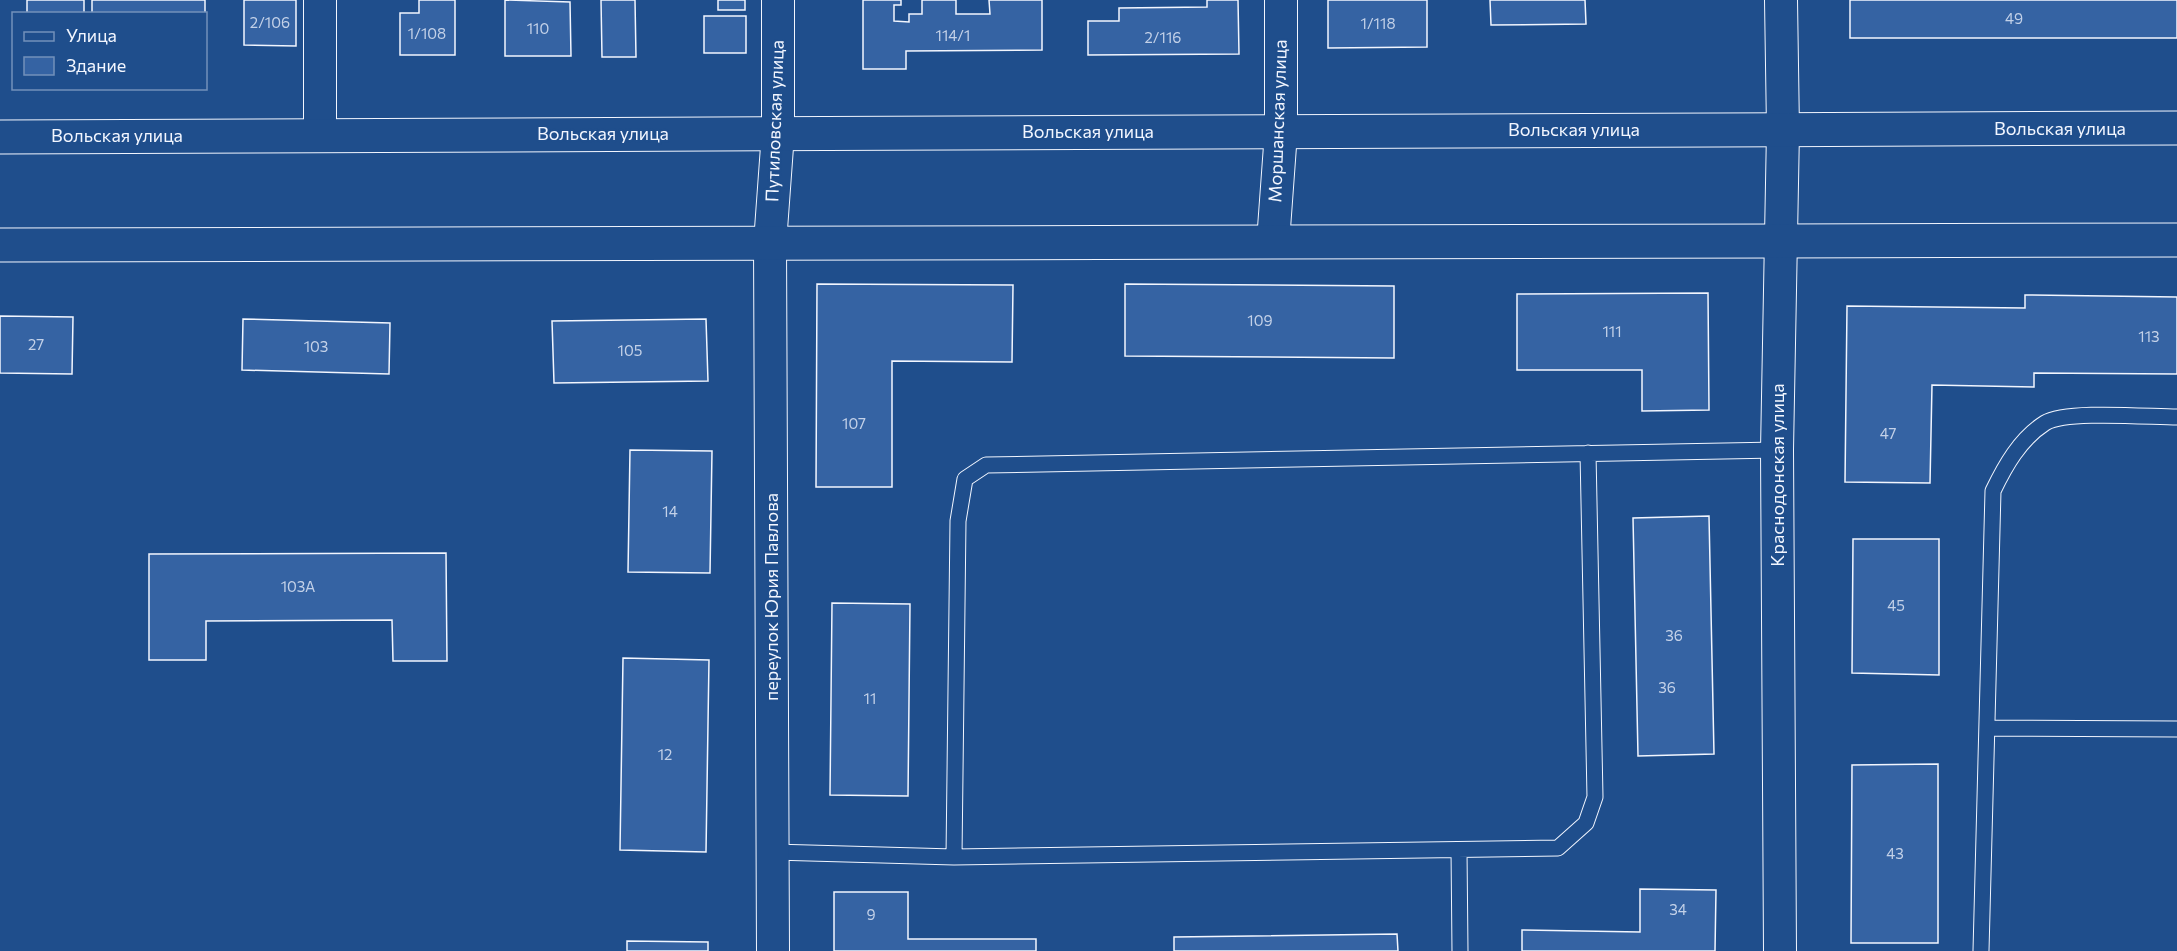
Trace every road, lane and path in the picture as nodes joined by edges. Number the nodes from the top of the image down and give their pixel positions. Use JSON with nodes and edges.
{"nodes":[{"id":1,"x":320,"y":0,"type":"edge"},
{"id":2,"x":778,"y":0,"type":"edge"},
{"id":3,"x":1281,"y":0,"type":"edge"},
{"id":4,"x":1781,"y":0,"type":"edge"},
{"id":5,"x":2177,"y":128,"type":"edge"},
{"id":6,"x":1783,"y":130,"type":"junction"},
{"id":7,"x":1281,"y":132,"type":"junction"},
{"id":8,"x":778,"y":133,"type":"junction"},
{"id":9,"x":321,"y":135,"type":"junction"},
{"id":10,"x":0,"y":137,"type":"edge"},
{"id":11,"x":2177,"y":240,"type":"edge"},
{"id":12,"x":1781,"y":241,"type":"junction"},
{"id":13,"x":1274,"y":242,"type":"junction"},
{"id":14,"x":770,"y":243,"type":"junction"},
{"id":15,"x":0,"y":245,"type":"edge"},
{"id":16,"x":2177,"y":417,"type":"edge"},
{"id":17,"x":1778,"y":450,"type":"junction"},
{"id":18,"x":1588,"y":453,"type":"junction"},
{"id":19,"x":1987,"y":728,"type":"junction"},
{"id":20,"x":2177,"y":729,"type":"edge"},
{"id":21,"x":1459,"y":850,"type":"junction"},
{"id":22,"x":773,"y":852,"type":"junction"},
{"id":23,"x":954,"y":857,"type":"junction"},
{"id":24,"x":772,"y":951,"type":"edge"},
{"id":25,"x":1460,"y":951,"type":"edge"},
{"id":26,"x":1780,"y":951,"type":"edge"},
{"id":27,"x":1981,"y":951,"type":"edge"}],
"edges":[{"from":1,"to":9,"type":"street"},
{"from":2,"to":8,"type":"street","name":"Путиловская улица"},
{"from":3,"to":7,"type":"street","name":"Моршанская улица"},
{"from":4,"to":6,"type":"street","name":"Краснодонская улица"},
{"from":5,"to":6,"type":"main road","name":"Вольская улица"},
{"from":6,"to":7,"type":"main road","name":"Вольская улица"},
{"from":6,"to":12,"type":"street","name":"Краснодонская улица"},
{"from":7,"to":8,"type":"main road","name":"Вольская улица"},
{"from":7,"to":13,"type":"street","name":"Моршанская улица"},
{"from":8,"to":9,"type":"main road","name":"Вольская улица"},
{"from":8,"to":14,"type":"street","name":"Путиловская улица"},
{"from":9,"to":10,"type":"main road","name":"Вольская улица"},
{"from":11,"to":12,"type":"main road"},
{"from":12,"to":13,"type":"main road"},
{"from":12,"to":17,"type":"street","name":"Краснодонская улица"},
{"from":13,"to":14,"type":"main road"},
{"from":14,"to":15,"type":"main road"},
{"from":14,"to":22,"type":"street","name":"переулок Юрия Павлова"},
{"from":16,"to":19,"type":"lane"},
{"from":17,"to":18,"type":"lane"},
{"from":17,"to":26,"type":"street","name":"Краснодонская улица"},
{"from":18,"to":21,"type":"lane"},
{"from":18,"to":23,"type":"lane"},
{"from":19,"to":20,"type":"lane"},
{"from":19,"to":27,"type":"lane"},
{"from":21,"to":23,"type":"lane"},
{"from":21,"to":25,"type":"lane"},
{"from":22,"to":23,"type":"lane"},
{"from":22,"to":24,"type":"street","name":"переулок Юрия Павлова"}]}
